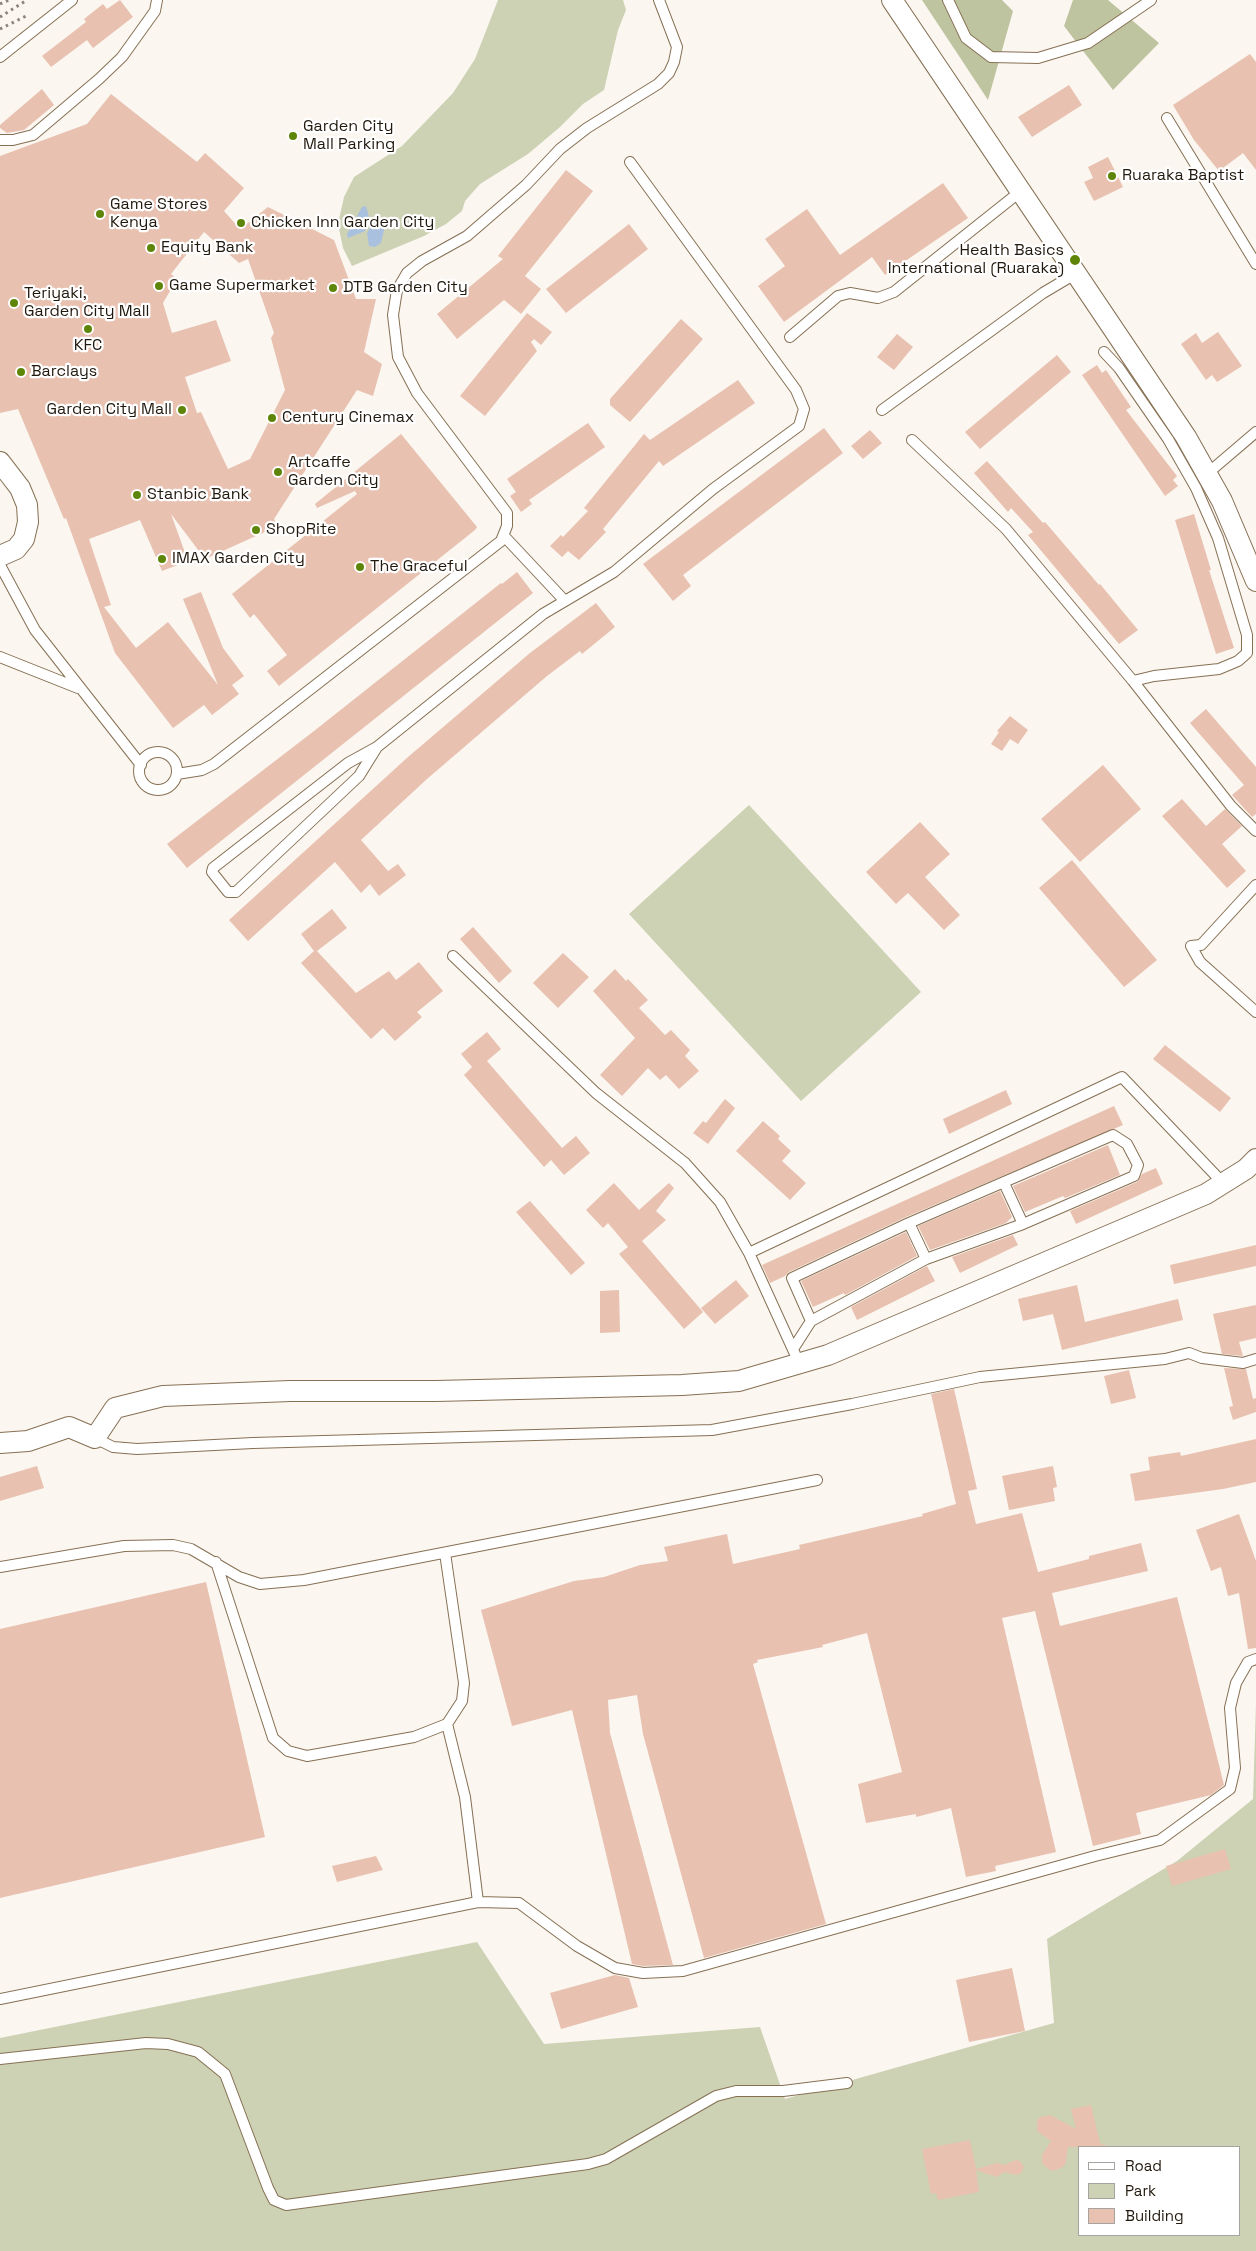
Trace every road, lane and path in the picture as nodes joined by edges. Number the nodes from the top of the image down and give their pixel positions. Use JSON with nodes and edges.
{"nodes":[{"id":1,"x":9,"y":0,"type":"edge"},
{"id":2,"x":27,"y":0,"type":"edge"},
{"id":3,"x":72,"y":0,"type":"edge"},
{"id":4,"x":659,"y":0,"type":"edge"},
{"id":5,"x":892,"y":0,"type":"edge"},
{"id":6,"x":948,"y":0,"type":"edge"},
{"id":7,"x":1150,"y":0,"type":"edge"},
{"id":8,"x":158,"y":1,"type":"edge"},
{"id":9,"x":0,"y":4,"type":"edge"},
{"id":10,"x":26,"y":16,"type":"dead end"},
{"id":11,"x":0,"y":17,"type":"edge"},
{"id":12,"x":0,"y":29,"type":"edge"},
{"id":13,"x":0,"y":57,"type":"edge"},
{"id":14,"x":1167,"y":118,"type":"dead end"},
{"id":15,"x":0,"y":140,"type":"edge"},
{"id":16,"x":630,"y":162,"type":"dead end"},
{"id":17,"x":1021,"y":191,"type":"junction"},
{"id":18,"x":1256,"y":264,"type":"edge"},
{"id":19,"x":1075,"y":274,"type":"junction"},
{"id":20,"x":790,"y":337,"type":"dead end"},
{"id":21,"x":1104,"y":352,"type":"dead end"},
{"id":22,"x":882,"y":410,"type":"dead end"},
{"id":23,"x":1256,"y":432,"type":"edge"},
{"id":24,"x":912,"y":440,"type":"dead end"},
{"id":25,"x":0,"y":462,"type":"edge"},
{"id":26,"x":1208,"y":473,"type":"junction"},
{"id":27,"x":504,"y":536,"type":"junction"},
{"id":28,"x":0,"y":556,"type":"edge"},
{"id":29,"x":0,"y":565,"type":"edge"},
{"id":30,"x":1256,"y":581,"type":"edge"},
{"id":31,"x":564,"y":600,"type":"junction"},
{"id":32,"x":0,"y":657,"type":"edge"},
{"id":33,"x":1133,"y":680,"type":"junction"},
{"id":34,"x":80,"y":688,"type":"junction"},
{"id":35,"x":377,"y":748,"type":"junction"},
{"id":36,"x":140,"y":766,"type":"junction"},
{"id":37,"x":177,"y":774,"type":"junction"},
{"id":38,"x":1256,"y":831,"type":"edge"},
{"id":39,"x":1256,"y":885,"type":"edge"},
{"id":40,"x":453,"y":956,"type":"dead end"},
{"id":41,"x":1256,"y":1012,"type":"edge"},
{"id":42,"x":1256,"y":1159,"type":"edge"},
{"id":43,"x":1004,"y":1183,"type":"junction"},
{"id":44,"x":1223,"y":1183,"type":"junction"},
{"id":45,"x":909,"y":1223,"type":"junction"},
{"id":46,"x":1023,"y":1224,"type":"junction"},
{"id":47,"x":749,"y":1253,"type":"junction"},
{"id":48,"x":926,"y":1259,"type":"junction"},
{"id":49,"x":811,"y":1321,"type":"junction"},
{"id":50,"x":797,"y":1356,"type":"junction"},
{"id":51,"x":1256,"y":1360,"type":"edge"},
{"id":52,"x":95,"y":1438,"type":"junction"},
{"id":53,"x":0,"y":1443,"type":"edge"},
{"id":54,"x":817,"y":1480,"type":"dead end"},
{"id":55,"x":445,"y":1552,"type":"junction"},
{"id":56,"x":216,"y":1562,"type":"junction"},
{"id":57,"x":0,"y":1567,"type":"edge"},
{"id":58,"x":1256,"y":1659,"type":"edge"},
{"id":59,"x":447,"y":1724,"type":"junction"},
{"id":60,"x":478,"y":1902,"type":"junction"},
{"id":61,"x":0,"y":1999,"type":"edge"},
{"id":62,"x":0,"y":2059,"type":"edge"},
{"id":63,"x":847,"y":2083,"type":"dead end"}],
"edges":[{"from":1,"to":9,"type":"path"},
{"from":2,"to":11,"type":"path"},
{"from":3,"to":13,"type":"lane"},
{"from":4,"to":27,"type":"lane"},
{"from":5,"to":17,"type":"street"},
{"from":6,"to":7,"type":"lane"},
{"from":8,"to":15,"type":"lane"},
{"from":10,"to":12,"type":"path"},
{"from":14,"to":18,"type":"lane"},
{"from":16,"to":31,"type":"lane"},
{"from":17,"to":19,"type":"street"},
{"from":17,"to":20,"type":"lane"},
{"from":19,"to":22,"type":"lane"},
{"from":19,"to":26,"type":"street"},
{"from":21,"to":33,"type":"lane"},
{"from":23,"to":26,"type":"lane"},
{"from":24,"to":33,"type":"lane"},
{"from":25,"to":28,"type":"street"},
{"from":26,"to":30,"type":"street"},
{"from":27,"to":31,"type":"lane"},
{"from":27,"to":37,"type":"lane"},
{"from":29,"to":34,"type":"lane"},
{"from":31,"to":35,"type":"lane"},
{"from":32,"to":34,"type":"lane"},
{"from":33,"to":38,"type":"lane"},
{"from":34,"to":36,"type":"lane"},
{"from":35,"to":35,"type":"lane"},
{"from":36,"to":37,"type":"lane"},
{"from":36,"to":37,"type":"lane"},
{"from":39,"to":41,"type":"lane"},
{"from":40,"to":47,"type":"lane"},
{"from":42,"to":44,"type":"street"},
{"from":43,"to":45,"type":"lane"},
{"from":43,"to":46,"type":"lane"},
{"from":43,"to":46,"type":"lane"},
{"from":44,"to":47,"type":"lane"},
{"from":44,"to":50,"type":"street"},
{"from":45,"to":48,"type":"lane"},
{"from":45,"to":49,"type":"lane"},
{"from":46,"to":48,"type":"lane"},
{"from":47,"to":50,"type":"lane"},
{"from":48,"to":49,"type":"lane"},
{"from":49,"to":50,"type":"lane"},
{"from":50,"to":52,"type":"street"},
{"from":51,"to":52,"type":"lane"},
{"from":52,"to":53,"type":"street"},
{"from":54,"to":55,"type":"lane"},
{"from":55,"to":56,"type":"lane"},
{"from":55,"to":59,"type":"lane"},
{"from":56,"to":57,"type":"lane"},
{"from":56,"to":59,"type":"lane"},
{"from":58,"to":60,"type":"lane"},
{"from":59,"to":60,"type":"lane"},
{"from":60,"to":61,"type":"lane"},
{"from":62,"to":63,"type":"lane"}]}
